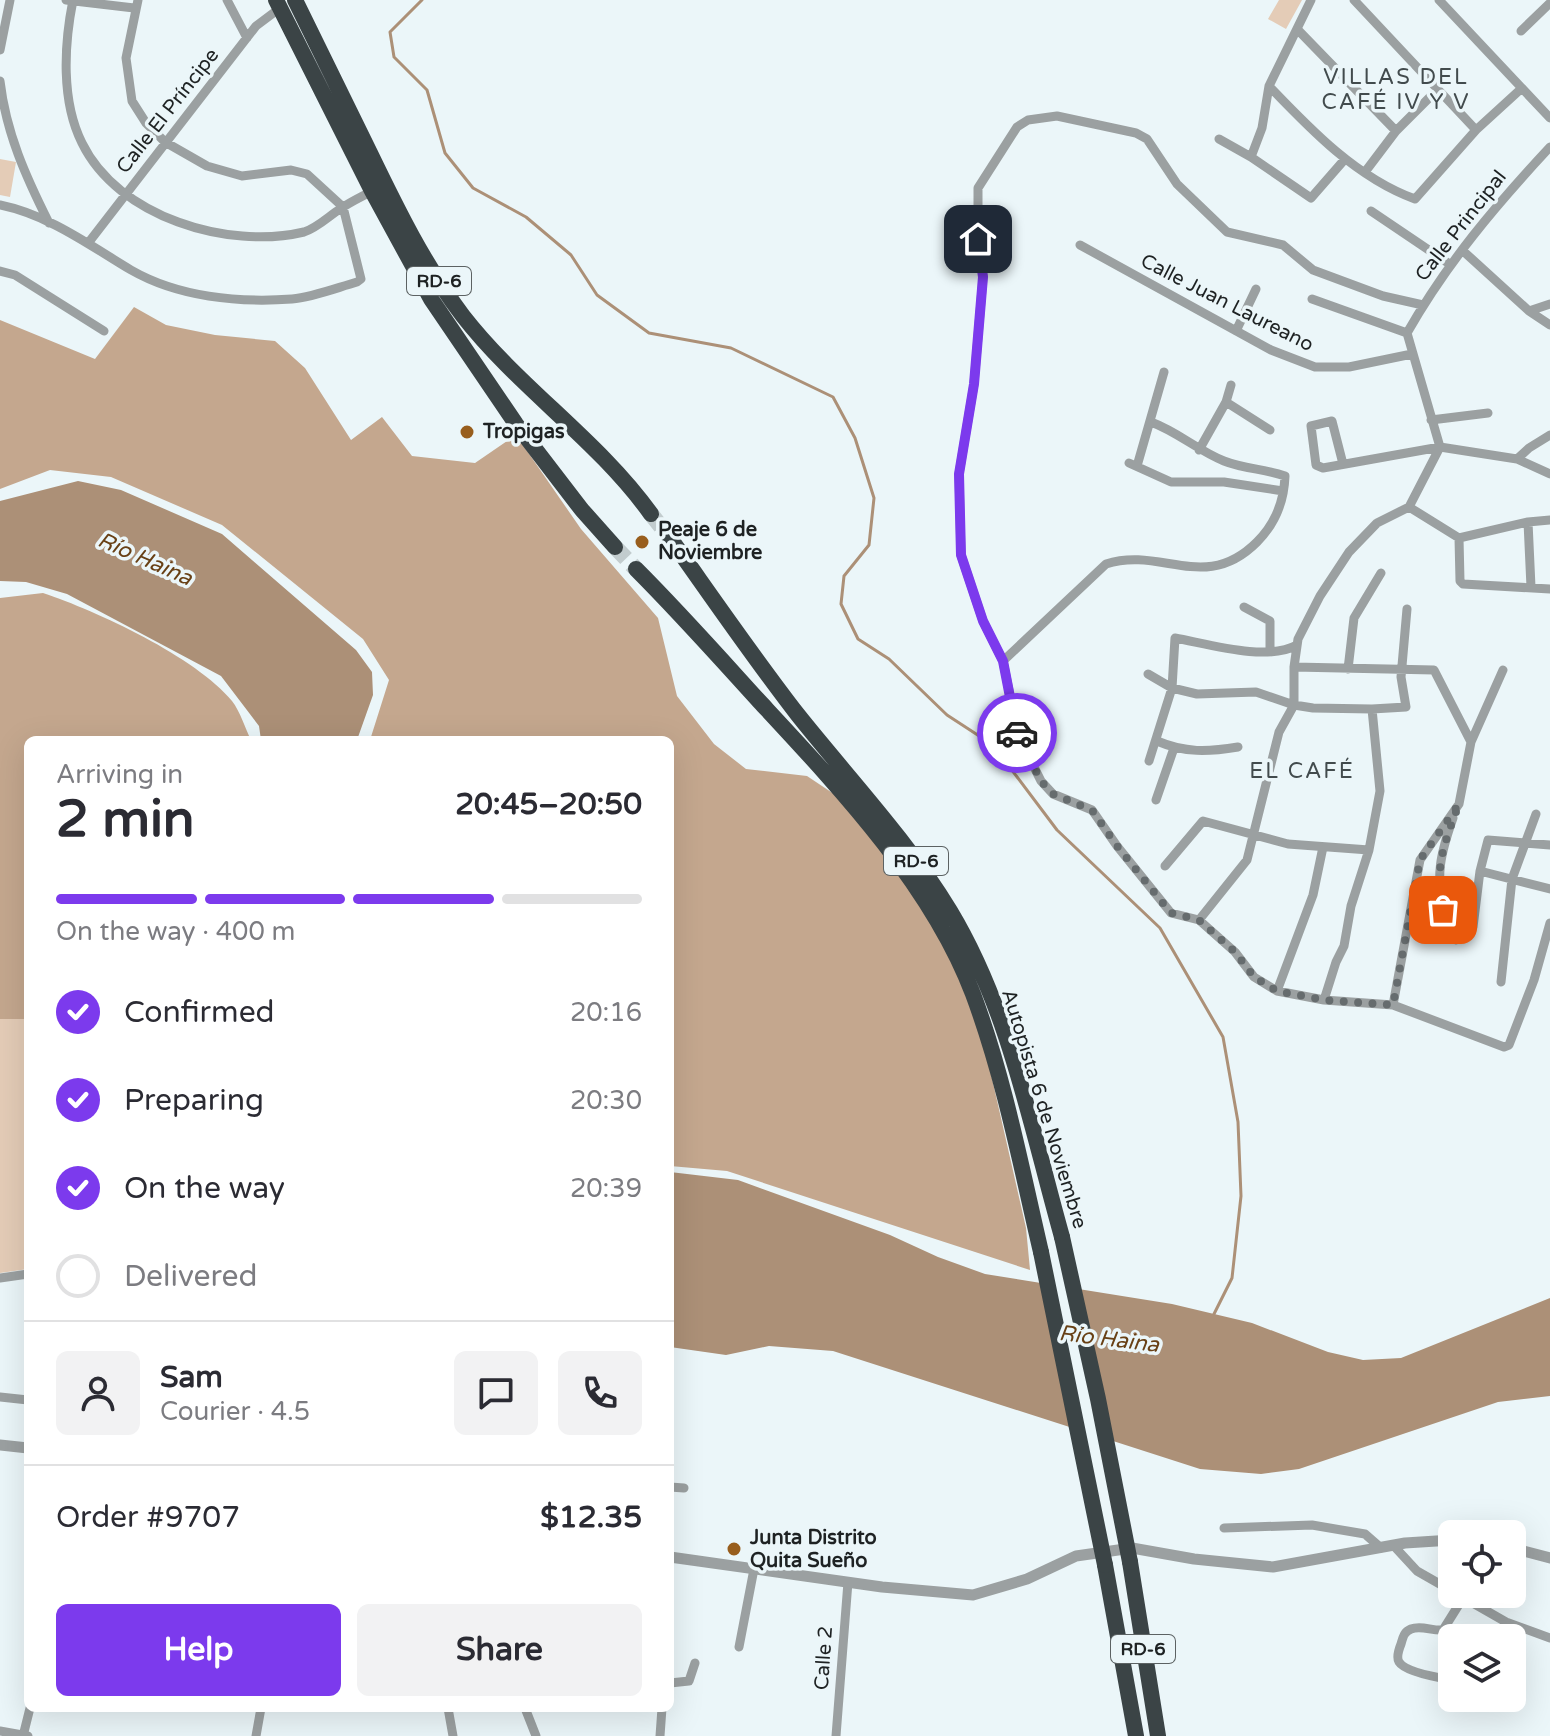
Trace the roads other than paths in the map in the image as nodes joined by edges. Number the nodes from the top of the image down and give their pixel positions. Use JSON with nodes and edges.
{"nodes":[{"id":1,"x":10,"y":0,"type":"edge"},
{"id":2,"x":70,"y":0,"type":"edge"},
{"id":3,"x":227,"y":0,"type":"edge"},
{"id":4,"x":1311,"y":0,"type":"edge"},
{"id":5,"x":1354,"y":0,"type":"edge"},
{"id":6,"x":1439,"y":0,"type":"edge"},
{"id":7,"x":284,"y":3,"type":"edge"},
{"id":8,"x":1550,"y":3,"type":"edge"},
{"id":9,"x":136,"y":4,"type":"edge"},
{"id":10,"x":1297,"y":29,"type":"junction"},
{"id":11,"x":1521,"y":31,"type":"dead end"},
{"id":12,"x":247,"y":38,"type":"junction"},
{"id":13,"x":0,"y":50,"type":"edge"},
{"id":14,"x":0,"y":81,"type":"edge"},
{"id":15,"x":1269,"y":86,"type":"junction"},
{"id":16,"x":1522,"y":88,"type":"junction"},
{"id":17,"x":1438,"y":89,"type":"junction"},
{"id":18,"x":1550,"y":118,"type":"edge"},
{"id":19,"x":1476,"y":130,"type":"junction"},
{"id":20,"x":1396,"y":131,"type":"junction"},
{"id":21,"x":1219,"y":139,"type":"dead end"},
{"id":22,"x":165,"y":142,"type":"junction"},
{"id":23,"x":1550,"y":147,"type":"edge"},
{"id":24,"x":1251,"y":157,"type":"junction"},
{"id":25,"x":1345,"y":159,"type":"junction"},
{"id":26,"x":1365,"y":172,"type":"junction"},
{"id":27,"x":372,"y":191,"type":"junction"},
{"id":28,"x":127,"y":194,"type":"junction"},
{"id":29,"x":0,"y":205,"type":"edge"},
{"id":30,"x":343,"y":207,"type":"junction"},
{"id":31,"x":1371,"y":211,"type":"dead end"},
{"id":32,"x":49,"y":223,"type":"junction"},
{"id":33,"x":89,"y":242,"type":"junction"},
{"id":34,"x":1080,"y":245,"type":"dead end"},
{"id":35,"x":1462,"y":250,"type":"junction"},
{"id":36,"x":1451,"y":265,"type":"junction"},
{"id":37,"x":0,"y":271,"type":"edge"},
{"id":38,"x":1256,"y":289,"type":"dead end"},
{"id":39,"x":1312,"y":299,"type":"dead end"},
{"id":40,"x":1550,"y":304,"type":"edge"},
{"id":41,"x":1423,"y":305,"type":"junction"},
{"id":42,"x":1529,"y":311,"type":"junction"},
{"id":43,"x":1550,"y":325,"type":"edge"},
{"id":44,"x":104,"y":331,"type":"dead end"},
{"id":45,"x":1236,"y":331,"type":"junction"},
{"id":46,"x":1407,"y":333,"type":"junction"},
{"id":47,"x":1412,"y":354,"type":"junction"},
{"id":48,"x":1164,"y":372,"type":"dead end"},
{"id":49,"x":1231,"y":385,"type":"dead end"},
{"id":50,"x":532,"y":391,"type":"junction"},
{"id":51,"x":1226,"y":402,"type":"junction"},
{"id":52,"x":507,"y":409,"type":"junction"},
{"id":53,"x":1488,"y":413,"type":"dead end"},
{"id":54,"x":1431,"y":420,"type":"junction"},
{"id":55,"x":1151,"y":422,"type":"junction"},
{"id":56,"x":1270,"y":430,"type":"dead end"},
{"id":57,"x":1550,"y":435,"type":"edge"},
{"id":58,"x":1440,"y":447,"type":"junction"},
{"id":59,"x":1199,"y":450,"type":"junction"},
{"id":60,"x":1517,"y":459,"type":"junction"},
{"id":61,"x":1343,"y":464,"type":"junction"},
{"id":62,"x":1550,"y":474,"type":"edge"},
{"id":63,"x":1283,"y":491,"type":"junction"},
{"id":64,"x":1409,"y":507,"type":"junction"},
{"id":65,"x":651,"y":514,"type":"tunnel mouth"},
{"id":66,"x":1550,"y":520,"type":"edge"},
{"id":67,"x":1528,"y":522,"type":"junction"},
{"id":68,"x":670,"y":538,"type":"tunnel mouth"},
{"id":69,"x":1459,"y":538,"type":"junction"},
{"id":70,"x":615,"y":547,"type":"tunnel mouth"},
{"id":71,"x":636,"y":569,"type":"tunnel mouth"},
{"id":72,"x":1381,"y":573,"type":"dead end"},
{"id":73,"x":1531,"y":587,"type":"junction"},
{"id":74,"x":1550,"y":589,"type":"edge"},
{"id":75,"x":1244,"y":607,"type":"dead end"},
{"id":76,"x":1407,"y":609,"type":"dead end"},
{"id":77,"x":1297,"y":645,"type":"junction"},
{"id":78,"x":1270,"y":651,"type":"junction"},
{"id":79,"x":1003,"y":661,"type":"junction"},
{"id":80,"x":1294,"y":667,"type":"junction"},
{"id":81,"x":1348,"y":669,"type":"junction"},
{"id":82,"x":1403,"y":669,"type":"junction"},
{"id":83,"x":1503,"y":670,"type":"dead end"},
{"id":84,"x":1148,"y":674,"type":"dead end"},
{"id":85,"x":1172,"y":688,"type":"junction"},
{"id":86,"x":1294,"y":705,"type":"junction"},
{"id":87,"x":1372,"y":709,"type":"junction"},
{"id":88,"x":1157,"y":741,"type":"junction"},
{"id":89,"x":1471,"y":742,"type":"junction"},
{"id":90,"x":1238,"y":747,"type":"dead end"},
{"id":91,"x":1174,"y":748,"type":"junction"},
{"id":92,"x":1149,"y":761,"type":"dead end"},
{"id":93,"x":1156,"y":800,"type":"dead end"},
{"id":94,"x":1459,"y":804,"type":"junction"},
{"id":95,"x":1536,"y":814,"type":"dead end"},
{"id":96,"x":1252,"y":834,"type":"junction"},
{"id":97,"x":1526,"y":842,"type":"junction"},
{"id":98,"x":1550,"y":845,"type":"edge"},
{"id":99,"x":1323,"y":847,"type":"junction"},
{"id":100,"x":1369,"y":850,"type":"junction"},
{"id":101,"x":1165,"y":866,"type":"dead end"},
{"id":102,"x":1480,"y":871,"type":"junction"},
{"id":103,"x":1512,"y":879,"type":"junction"},
{"id":104,"x":1550,"y":889,"type":"edge"},
{"id":105,"x":1199,"y":920,"type":"junction"},
{"id":106,"x":1550,"y":923,"type":"edge"},
{"id":107,"x":1501,"y":982,"type":"dead end"},
{"id":108,"x":1277,"y":991,"type":"junction"},
{"id":109,"x":1324,"y":1000,"type":"junction"},
{"id":110,"x":1393,"y":1005,"type":"junction"},
{"id":111,"x":24,"y":1275,"type":"edge"},
{"id":112,"x":0,"y":1278,"type":"edge"},
{"id":113,"x":0,"y":1397,"type":"edge"},
{"id":114,"x":24,"y":1400,"type":"edge"},
{"id":115,"x":1,"y":1443,"type":"edge"},
{"id":116,"x":24,"y":1447,"type":"edge"},
{"id":117,"x":674,"y":1487,"type":"edge"},
{"id":118,"x":684,"y":1488,"type":"dead end"},
{"id":119,"x":1224,"y":1528,"type":"dead end"},
{"id":120,"x":1438,"y":1541,"type":"edge"},
{"id":121,"x":1387,"y":1546,"type":"junction"},
{"id":122,"x":1526,"y":1552,"type":"edge"},
{"id":123,"x":674,"y":1558,"type":"edge"},
{"id":124,"x":1550,"y":1558,"type":"edge"},
{"id":125,"x":754,"y":1569,"type":"junction"},
{"id":126,"x":848,"y":1582,"type":"junction"},
{"id":127,"x":1438,"y":1583,"type":"edge"},
{"id":128,"x":1481,"y":1608,"type":"edge"},
{"id":129,"x":1438,"y":1630,"type":"edge"},
{"id":130,"x":1550,"y":1638,"type":"edge"},
{"id":131,"x":739,"y":1647,"type":"dead end"},
{"id":132,"x":695,"y":1663,"type":"dead end"},
{"id":133,"x":1438,"y":1677,"type":"edge"},
{"id":134,"x":674,"y":1683,"type":"edge"},
{"id":135,"x":29,"y":1712,"type":"edge"},
{"id":136,"x":260,"y":1712,"type":"edge"},
{"id":137,"x":449,"y":1712,"type":"edge"},
{"id":138,"x":527,"y":1712,"type":"edge"},
{"id":139,"x":662,"y":1712,"type":"edge"},
{"id":140,"x":0,"y":1731,"type":"edge"},
{"id":141,"x":25,"y":1736,"type":"edge"},
{"id":142,"x":256,"y":1736,"type":"edge"},
{"id":143,"x":453,"y":1736,"type":"edge"},
{"id":144,"x":536,"y":1736,"type":"edge"},
{"id":145,"x":660,"y":1736,"type":"edge"},
{"id":146,"x":836,"y":1736,"type":"edge"},
{"id":147,"x":1136,"y":1736,"type":"edge"},
{"id":148,"x":1158,"y":1736,"type":"edge"}],
"edges":[{"from":1,"to":13,"type":"street"},
{"from":2,"to":9,"type":"street"},
{"from":2,"to":28,"type":"street"},
{"from":3,"to":12,"type":"street"},
{"from":4,"to":10,"type":"street"},
{"from":5,"to":17,"type":"street"},
{"from":6,"to":16,"type":"street"},
{"from":7,"to":12,"type":"street","name":"Calle El Príncipe"},
{"from":7,"to":27,"type":"highway","number":"RD-6"},
{"from":7,"to":50,"type":"highway","number":"RD-6"},
{"from":8,"to":11,"type":"street"},
{"from":9,"to":22,"type":"street"},
{"from":10,"to":15,"type":"street"},
{"from":10,"to":20,"type":"street"},
{"from":12,"to":22,"type":"street","name":"Calle El Príncipe"},
{"from":14,"to":32,"type":"street"},
{"from":15,"to":24,"type":"street"},
{"from":15,"to":25,"type":"street"},
{"from":16,"to":18,"type":"street"},
{"from":16,"to":19,"type":"street"},
{"from":17,"to":19,"type":"street"},
{"from":17,"to":20,"type":"street"},
{"from":19,"to":26,"type":"street"},
{"from":20,"to":26,"type":"street"},
{"from":21,"to":24,"type":"street"},
{"from":22,"to":28,"type":"street","name":"Calle El Príncipe"},
{"from":22,"to":30,"type":"street"},
{"from":23,"to":35,"type":"street","name":"Calle Principal"},
{"from":24,"to":25,"type":"street"},
{"from":25,"to":26,"type":"street"},
{"from":27,"to":30,"type":"street"},
{"from":27,"to":52,"type":"highway","number":"RD-6"},
{"from":28,"to":30,"type":"street"},
{"from":28,"to":33,"type":"street","name":"Calle El Príncipe"},
{"from":29,"to":32,"type":"street"},
{"from":30,"to":33,"type":"street"},
{"from":31,"to":36,"type":"street"},
{"from":32,"to":33,"type":"street"},
{"from":34,"to":45,"type":"street","name":"Calle Juan Laureano"},
{"from":35,"to":36,"type":"street","name":"Calle Principal"},
{"from":35,"to":42,"type":"street"},
{"from":36,"to":41,"type":"street","name":"Calle Principal"},
{"from":37,"to":44,"type":"street"},
{"from":38,"to":45,"type":"street"},
{"from":39,"to":46,"type":"street"},
{"from":40,"to":42,"type":"street"},
{"from":41,"to":46,"type":"street","name":"Calle Principal"},
{"from":41,"to":79,"type":"street"},
{"from":42,"to":43,"type":"street"},
{"from":45,"to":47,"type":"street","name":"Calle Juan Laureano"},
{"from":46,"to":47,"type":"street"},
{"from":47,"to":54,"type":"street"},
{"from":48,"to":55,"type":"street"},
{"from":49,"to":51,"type":"street"},
{"from":50,"to":52,"type":"highway"},
{"from":50,"to":65,"type":"highway","number":"RD-6"},
{"from":51,"to":56,"type":"street"},
{"from":51,"to":59,"type":"street"},
{"from":52,"to":70,"type":"highway","number":"RD-6"},
{"from":53,"to":54,"type":"street"},
{"from":54,"to":58,"type":"street"},
{"from":55,"to":59,"type":"street"},
{"from":55,"to":63,"type":"street"},
{"from":57,"to":60,"type":"street"},
{"from":58,"to":60,"type":"street"},
{"from":58,"to":61,"type":"street"},
{"from":58,"to":64,"type":"street"},
{"from":59,"to":63,"type":"street"},
{"from":60,"to":62,"type":"street"},
{"from":61,"to":61,"type":"street"},
{"from":63,"to":79,"type":"street"},
{"from":64,"to":69,"type":"street"},
{"from":64,"to":77,"type":"street"},
{"from":66,"to":67,"type":"street"},
{"from":67,"to":69,"type":"street"},
{"from":67,"to":73,"type":"street"},
{"from":68,"to":148,"type":"highway","name":"Autopista 6 de Noviembre","number":"RD-6","bridge":true},
{"from":69,"to":73,"type":"street"},
{"from":71,"to":147,"type":"highway","name":"Autopista 6 de Noviembre","number":"RD-6","bridge":true},
{"from":72,"to":81,"type":"street"},
{"from":73,"to":74,"type":"street"},
{"from":75,"to":78,"type":"street"},
{"from":76,"to":82,"type":"street"},
{"from":77,"to":78,"type":"street"},
{"from":77,"to":80,"type":"street"},
{"from":78,"to":85,"type":"street"},
{"from":79,"to":105,"type":"street"},
{"from":80,"to":81,"type":"street"},
{"from":80,"to":86,"type":"street"},
{"from":81,"to":82,"type":"street"},
{"from":82,"to":87,"type":"street"},
{"from":82,"to":89,"type":"street"},
{"from":83,"to":89,"type":"street"},
{"from":84,"to":85,"type":"street"},
{"from":85,"to":86,"type":"street"},
{"from":85,"to":88,"type":"street"},
{"from":86,"to":87,"type":"street"},
{"from":86,"to":96,"type":"street"},
{"from":87,"to":100,"type":"street"},
{"from":88,"to":91,"type":"street"},
{"from":88,"to":92,"type":"street"},
{"from":89,"to":94,"type":"street"},
{"from":90,"to":91,"type":"street"},
{"from":91,"to":93,"type":"street"},
{"from":94,"to":102,"type":"street"},
{"from":94,"to":110,"type":"street"},
{"from":95,"to":97,"type":"street"},
{"from":96,"to":99,"type":"street"},
{"from":96,"to":101,"type":"street"},
{"from":96,"to":105,"type":"street"},
{"from":97,"to":98,"type":"street"},
{"from":97,"to":102,"type":"street"},
{"from":97,"to":103,"type":"street"},
{"from":99,"to":100,"type":"street"},
{"from":99,"to":108,"type":"street"},
{"from":100,"to":109,"type":"street"},
{"from":102,"to":103,"type":"street"},
{"from":103,"to":104,"type":"street"},
{"from":103,"to":107,"type":"street"},
{"from":105,"to":108,"type":"street"},
{"from":106,"to":110,"type":"street"},
{"from":108,"to":109,"type":"street"},
{"from":109,"to":110,"type":"street"},
{"from":111,"to":112,"type":"street"},
{"from":113,"to":114,"type":"street"},
{"from":115,"to":116,"type":"street"},
{"from":117,"to":118,"type":"street"},
{"from":119,"to":121,"type":"street"},
{"from":120,"to":121,"type":"street"},
{"from":121,"to":126,"type":"street"},
{"from":121,"to":127,"type":"street"},
{"from":122,"to":124,"type":"street"},
{"from":123,"to":125,"type":"street"},
{"from":125,"to":126,"type":"street"},
{"from":125,"to":131,"type":"street"},
{"from":126,"to":146,"type":"street","name":"Calle 2"},
{"from":128,"to":130,"type":"street"},
{"from":129,"to":133,"type":"street"},
{"from":132,"to":134,"type":"street"},
{"from":135,"to":141,"type":"street"},
{"from":136,"to":142,"type":"street"},
{"from":137,"to":143,"type":"street"},
{"from":138,"to":144,"type":"street"},
{"from":139,"to":145,"type":"street"},
{"from":140,"to":141,"type":"street"}]}
